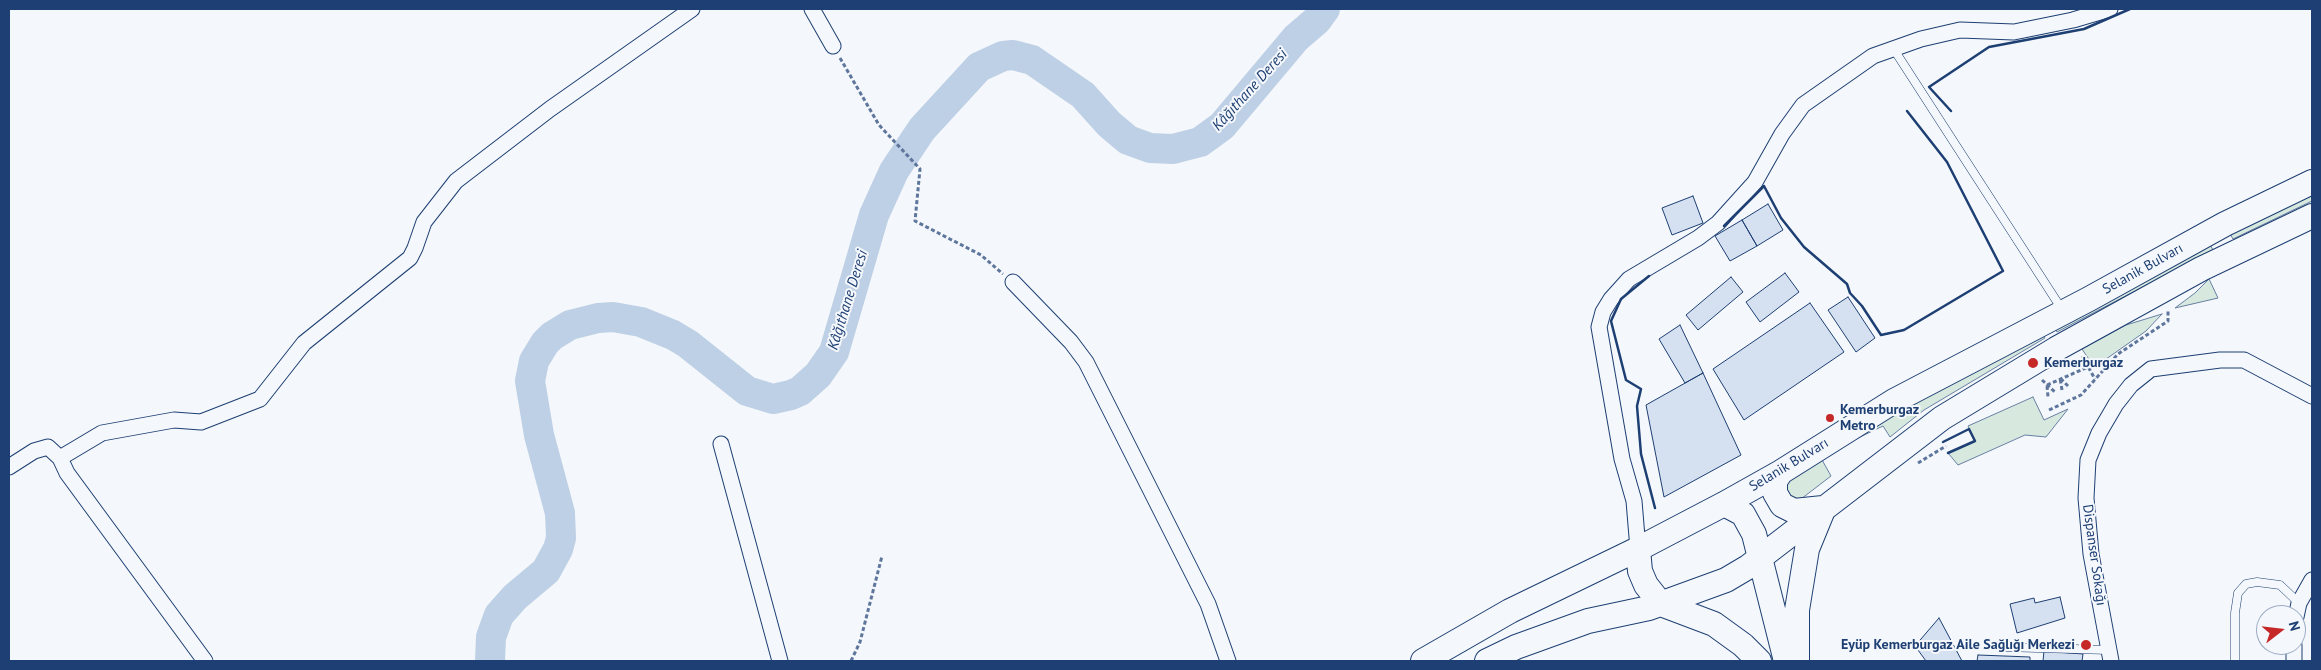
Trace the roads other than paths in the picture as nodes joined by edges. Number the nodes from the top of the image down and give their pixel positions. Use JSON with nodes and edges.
{"nodes":[{"id":1,"x":692,"y":9,"type":"edge"},
{"id":2,"x":812,"y":9,"type":"edge"},
{"id":3,"x":2110,"y":9,"type":"edge"},
{"id":4,"x":833,"y":46,"type":"road end"},
{"id":5,"x":1893,"y":48,"type":"junction"},
{"id":6,"x":2312,"y":182,"type":"edge"},
{"id":7,"x":2312,"y":216,"type":"edge"},
{"id":8,"x":1012,"y":282,"type":"road end"},
{"id":9,"x":2064,"y":312,"type":"junction"},
{"id":10,"x":2312,"y":396,"type":"edge"},
{"id":11,"x":721,"y":444,"type":"dead end"},
{"id":12,"x":60,"y":458,"type":"junction"},
{"id":13,"x":9,"y":467,"type":"edge"},
{"id":14,"x":1781,"y":472,"type":"junction"},
{"id":15,"x":1724,"y":504,"type":"junction"},
{"id":16,"x":1823,"y":508,"type":"junction"},
{"id":17,"x":1638,"y":550,"type":"junction"},
{"id":18,"x":1761,"y":556,"type":"junction"},
{"id":19,"x":2312,"y":580,"type":"edge"},
{"id":20,"x":1661,"y":604,"type":"junction"},
{"id":21,"x":2294,"y":605,"type":"edge"},
{"id":22,"x":2300,"y":605,"type":"edge"},
{"id":23,"x":2002,"y":647,"type":"dead end"},
{"id":24,"x":2110,"y":656,"type":"edge"},
{"id":25,"x":205,"y":661,"type":"edge"},
{"id":26,"x":780,"y":661,"type":"edge"},
{"id":27,"x":1228,"y":661,"type":"edge"},
{"id":28,"x":1423,"y":661,"type":"edge"},
{"id":29,"x":1487,"y":661,"type":"edge"},
{"id":30,"x":1759,"y":661,"type":"edge"},
{"id":31,"x":1786,"y":661,"type":"edge"},
{"id":32,"x":1797,"y":661,"type":"edge"},
{"id":33,"x":2235,"y":661,"type":"edge"}],
"edges":[{"from":1,"to":12,"type":"street"},
{"from":2,"to":4,"type":"street"},
{"from":3,"to":5,"type":"street"},
{"from":5,"to":9,"type":"lane"},
{"from":5,"to":17,"type":"street"},
{"from":6,"to":9,"type":"main road","name":"Selanik Bulvarı"},
{"from":7,"to":16,"type":"main road","name":"Selanik Bulvarı"},
{"from":8,"to":27,"type":"street"},
{"from":9,"to":14,"type":"main road","name":"Selanik Bulvarı"},
{"from":10,"to":24,"type":"street","name":"Dispanser Sokağı"},
{"from":11,"to":26,"type":"street"},
{"from":12,"to":13,"type":"street"},
{"from":12,"to":25,"type":"street"},
{"from":14,"to":15,"type":"main road","name":"Selanik Bulvarı"},
{"from":14,"to":16,"type":"main road"},
{"from":15,"to":17,"type":"main road","name":"Selanik Bulvarı"},
{"from":15,"to":18,"type":"main road"},
{"from":16,"to":18,"type":"main road","name":"Selanik Bulvarı"},
{"from":16,"to":32,"type":"main road"},
{"from":17,"to":20,"type":"main road"},
{"from":17,"to":28,"type":"main road","name":"Selanik Bulvarı"},
{"from":18,"to":20,"type":"main road","name":"Selanik Bulvarı"},
{"from":18,"to":31,"type":"main road"},
{"from":19,"to":22,"type":"street"},
{"from":20,"to":29,"type":"main road","name":"Selanik Bulvarı"},
{"from":20,"to":30,"type":"main road"},
{"from":21,"to":33,"type":"lane"},
{"from":23,"to":24,"type":"lane"}]}
